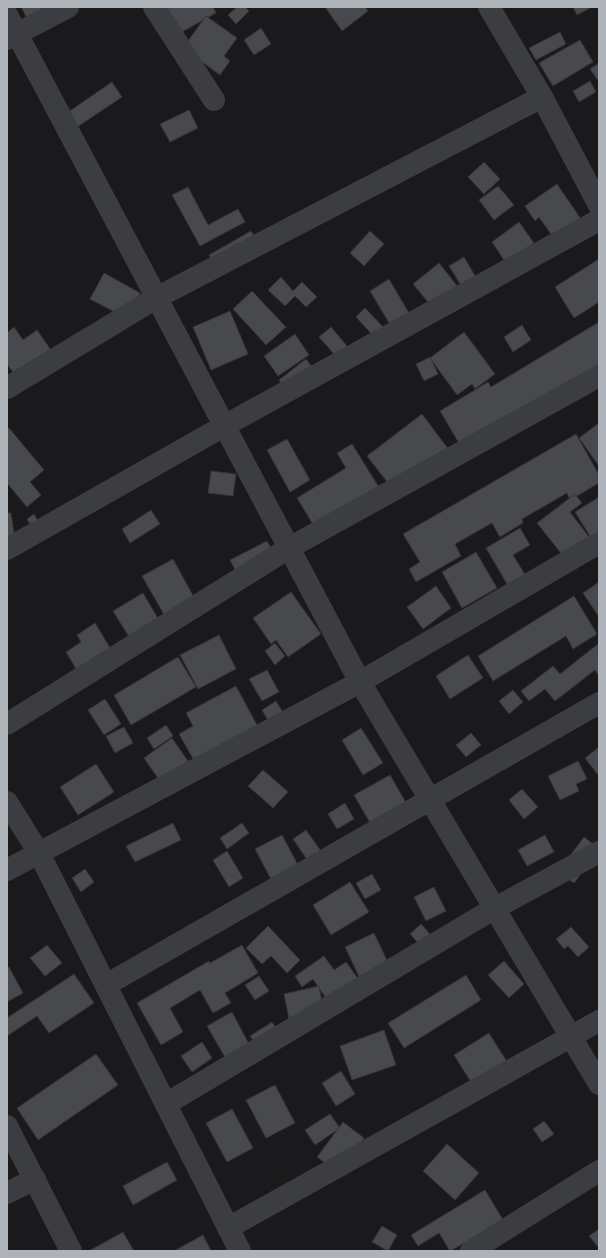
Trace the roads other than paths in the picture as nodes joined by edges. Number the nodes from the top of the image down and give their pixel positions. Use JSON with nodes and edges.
{"nodes":[{"id":1,"x":68,"y":7,"type":"edge"},
{"id":2,"x":154,"y":7,"type":"edge"},
{"id":3,"x":489,"y":7,"type":"edge"},
{"id":4,"x":7,"y":15,"type":"edge"},
{"id":5,"x":12,"y":37,"type":"edge"},
{"id":6,"x":542,"y":97,"type":"junction"},
{"id":7,"x":214,"y":100,"type":"dead end"},
{"id":8,"x":599,"y":205,"type":"edge"},
{"id":9,"x":599,"y":220,"type":"edge"},
{"id":10,"x":156,"y":298,"type":"junction"},
{"id":11,"x":599,"y":376,"type":"edge"},
{"id":12,"x":7,"y":388,"type":"edge"},
{"id":13,"x":224,"y":426,"type":"junction"},
{"id":14,"x":599,"y":543,"type":"edge"},
{"id":15,"x":7,"y":548,"type":"edge"},
{"id":16,"x":289,"y":548,"type":"junction"},
{"id":17,"x":360,"y":682,"type":"junction"},
{"id":18,"x":599,"y":703,"type":"edge"},
{"id":19,"x":7,"y":724,"type":"edge"},
{"id":20,"x":430,"y":799,"type":"junction"},
{"id":21,"x":7,"y":802,"type":"edge"},
{"id":22,"x":599,"y":852,"type":"edge"},
{"id":23,"x":39,"y":853,"type":"junction"},
{"id":24,"x":7,"y":870,"type":"edge"},
{"id":25,"x":495,"y":908,"type":"junction"},
{"id":26,"x":106,"y":985,"type":"junction"},
{"id":27,"x":599,"y":1021,"type":"edge"},
{"id":28,"x":571,"y":1036,"type":"junction"},
{"id":29,"x":599,"y":1084,"type":"edge"},
{"id":30,"x":166,"y":1104,"type":"junction"},
{"id":31,"x":7,"y":1126,"type":"edge"},
{"id":32,"x":599,"y":1171,"type":"edge"},
{"id":33,"x":35,"y":1179,"type":"junction"},
{"id":34,"x":7,"y":1193,"type":"edge"},
{"id":35,"x":228,"y":1228,"type":"junction"},
{"id":36,"x":71,"y":1251,"type":"edge"},
{"id":37,"x":240,"y":1251,"type":"edge"},
{"id":38,"x":471,"y":1251,"type":"edge"}],
"edges":[{"from":1,"to":5,"type":"street"},
{"from":2,"to":7,"type":"street"},
{"from":3,"to":6,"type":"street"},
{"from":4,"to":5,"type":"street"},
{"from":5,"to":10,"type":"street"},
{"from":6,"to":8,"type":"street"},
{"from":6,"to":10,"type":"street"},
{"from":9,"to":13,"type":"street"},
{"from":10,"to":12,"type":"street"},
{"from":10,"to":13,"type":"street"},
{"from":11,"to":16,"type":"street"},
{"from":13,"to":15,"type":"street"},
{"from":13,"to":16,"type":"street"},
{"from":14,"to":17,"type":"street"},
{"from":16,"to":17,"type":"street"},
{"from":16,"to":19,"type":"street"},
{"from":17,"to":20,"type":"street"},
{"from":17,"to":23,"type":"street"},
{"from":18,"to":20,"type":"street"},
{"from":20,"to":25,"type":"street"},
{"from":20,"to":26,"type":"street"},
{"from":21,"to":23,"type":"street"},
{"from":22,"to":25,"type":"street"},
{"from":23,"to":24,"type":"street"},
{"from":23,"to":26,"type":"street"},
{"from":25,"to":28,"type":"street"},
{"from":25,"to":30,"type":"street"},
{"from":26,"to":30,"type":"street"},
{"from":27,"to":28,"type":"street"},
{"from":28,"to":29,"type":"street"},
{"from":28,"to":35,"type":"street"},
{"from":30,"to":35,"type":"street"},
{"from":31,"to":33,"type":"street"},
{"from":32,"to":38,"type":"street"},
{"from":33,"to":34,"type":"street"},
{"from":33,"to":36,"type":"street"},
{"from":35,"to":37,"type":"street"}]}
